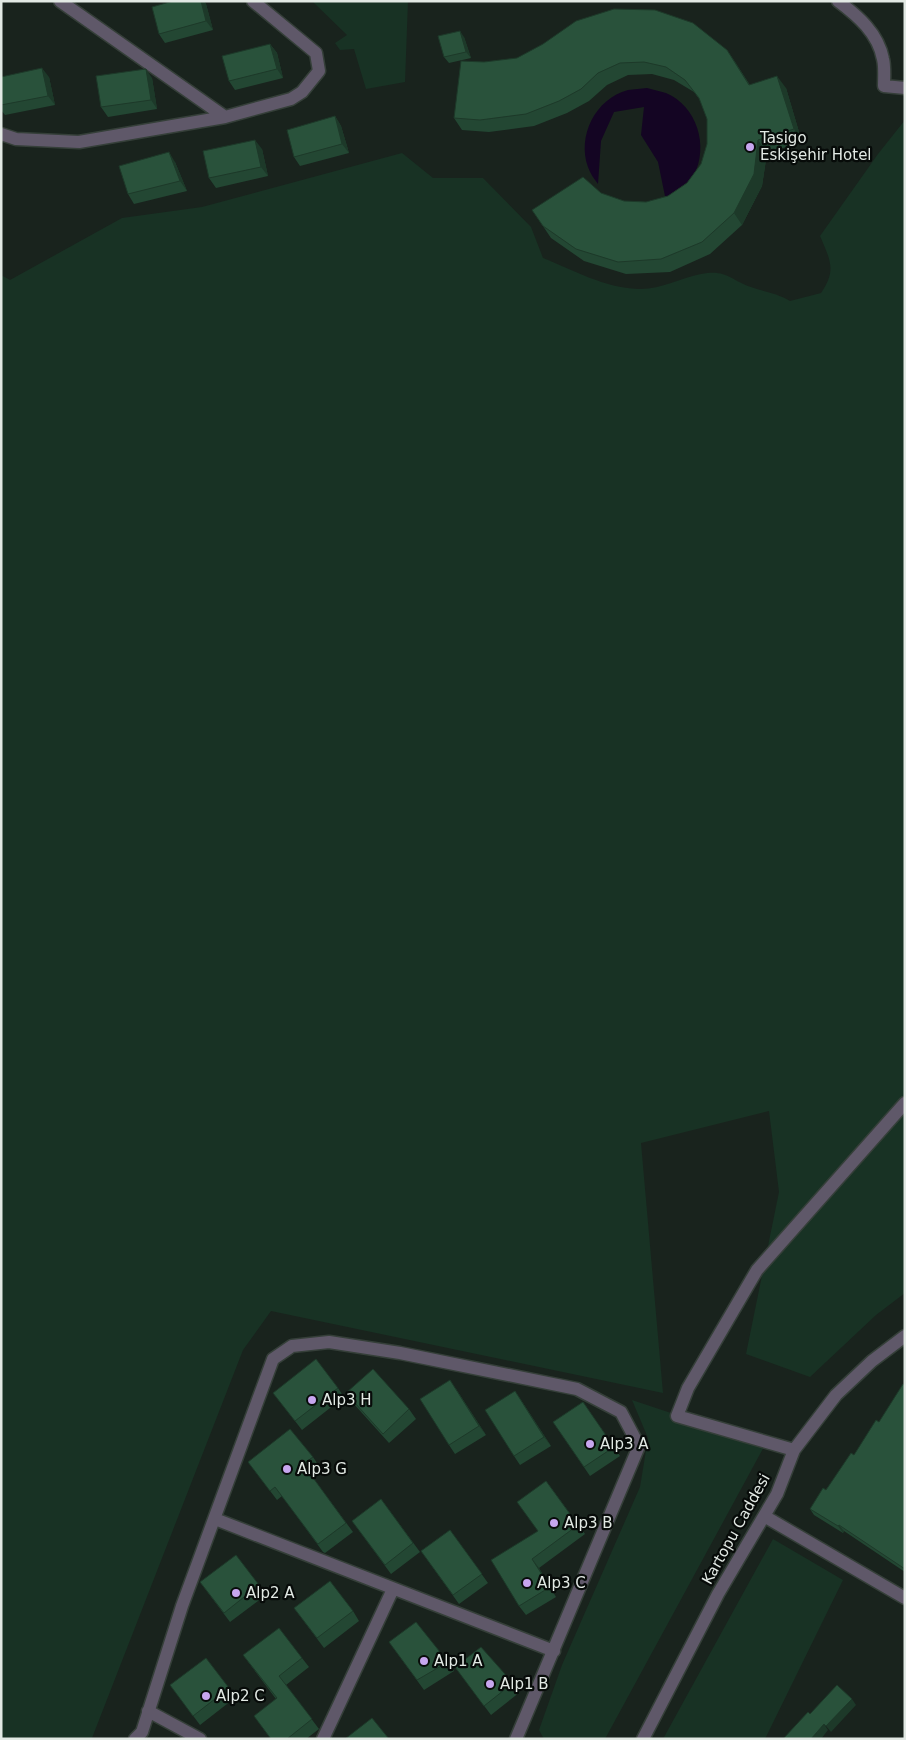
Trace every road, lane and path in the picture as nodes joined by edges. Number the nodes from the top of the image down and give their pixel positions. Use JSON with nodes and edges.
{"nodes":[{"id":1,"x":60,"y":1,"type":"edge"},
{"id":2,"x":253,"y":1,"type":"edge"},
{"id":3,"x":838,"y":1,"type":"edge"},
{"id":4,"x":905,"y":88,"type":"edge"},
{"id":5,"x":224,"y":117,"type":"junction"},
{"id":6,"x":1,"y":134,"type":"edge"},
{"id":7,"x":905,"y":1103,"type":"edge"},
{"id":8,"x":905,"y":1336,"type":"edge"},
{"id":9,"x":794,"y":1450,"type":"junction"},
{"id":10,"x":764,"y":1516,"type":"junction"},
{"id":11,"x":215,"y":1519,"type":"junction"},
{"id":12,"x":393,"y":1589,"type":"junction"},
{"id":13,"x":905,"y":1598,"type":"edge"},
{"id":14,"x":554,"y":1651,"type":"junction"},
{"id":15,"x":148,"y":1711,"type":"junction"},
{"id":16,"x":135,"y":1739,"type":"edge"},
{"id":17,"x":200,"y":1739,"type":"edge"},
{"id":18,"x":323,"y":1739,"type":"edge"},
{"id":19,"x":516,"y":1739,"type":"edge"},
{"id":20,"x":642,"y":1739,"type":"edge"}],
"edges":[{"from":1,"to":5,"type":"street"},
{"from":2,"to":5,"type":"street"},
{"from":3,"to":4,"type":"street"},
{"from":5,"to":6,"type":"street"},
{"from":7,"to":9,"type":"street"},
{"from":8,"to":9,"type":"street","name":"Kartopu Caddesi"},
{"from":9,"to":10,"type":"street","name":"Kartopu Caddesi"},
{"from":10,"to":13,"type":"street"},
{"from":10,"to":20,"type":"street","name":"Kartopu Caddesi"},
{"from":11,"to":12,"type":"street"},
{"from":11,"to":14,"type":"street"},
{"from":11,"to":15,"type":"street"},
{"from":12,"to":14,"type":"street"},
{"from":12,"to":18,"type":"street"},
{"from":14,"to":19,"type":"street"},
{"from":15,"to":16,"type":"street"},
{"from":15,"to":17,"type":"street"}]}
